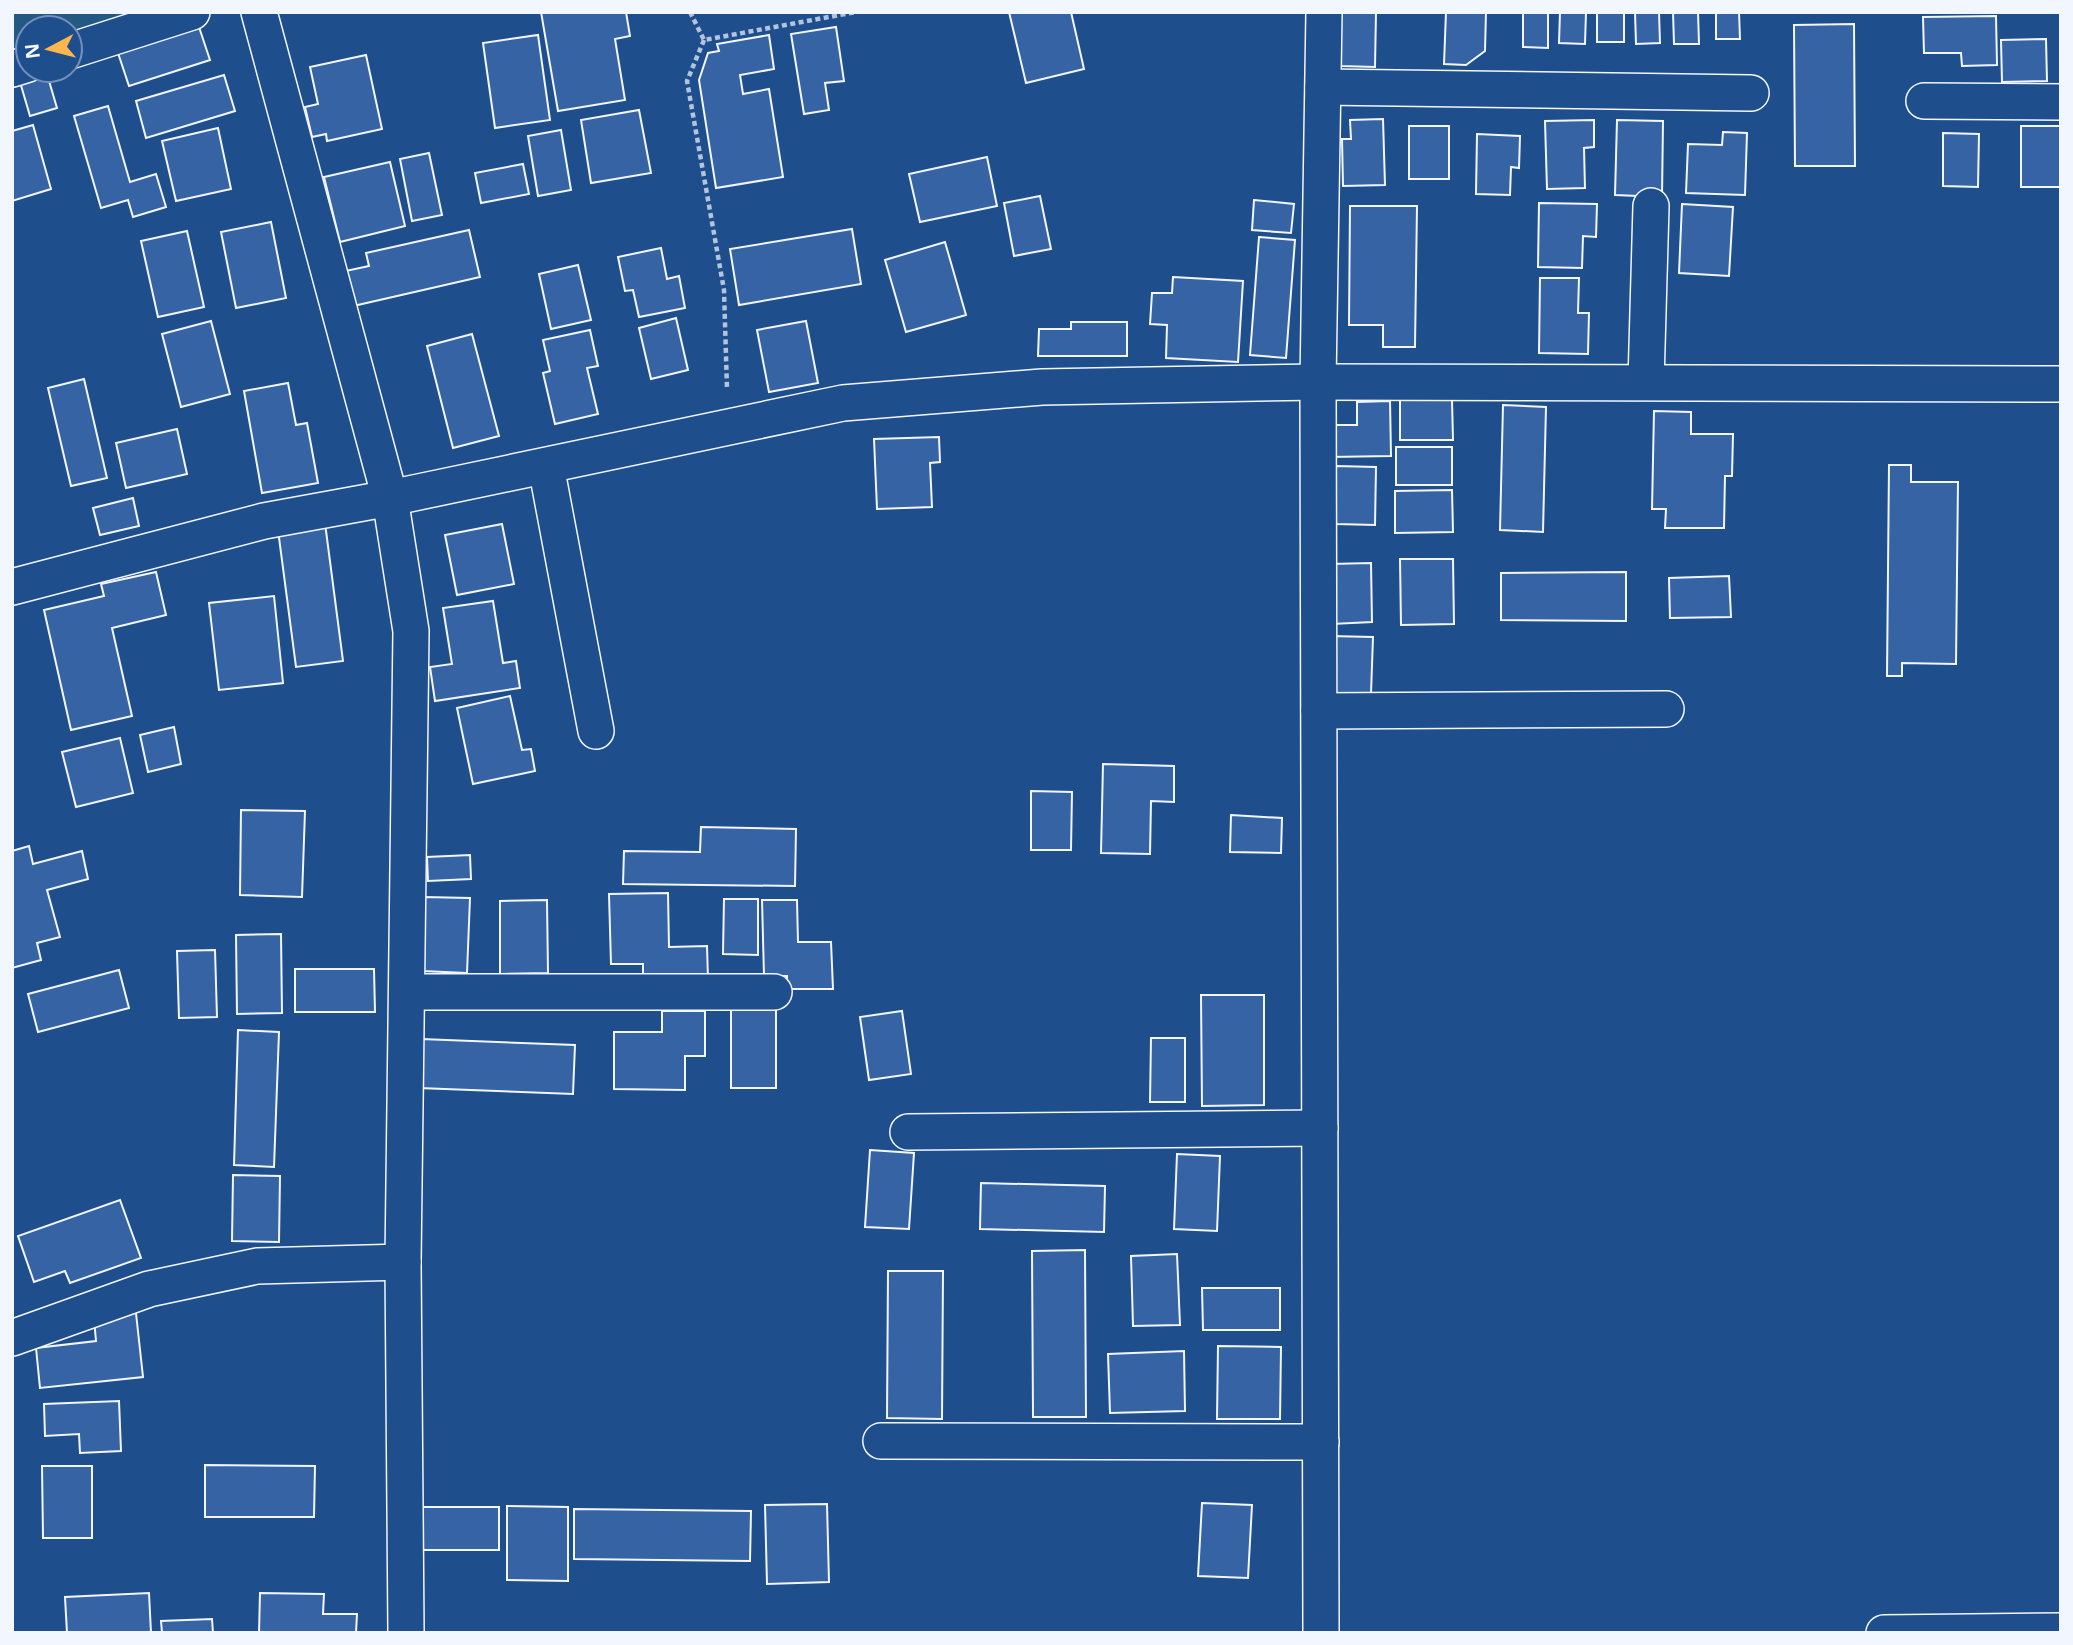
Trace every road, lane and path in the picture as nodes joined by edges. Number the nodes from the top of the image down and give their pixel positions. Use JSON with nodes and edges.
{"nodes":[{"id":1,"x":191,"y":12,"type":"edge"},
{"id":2,"x":259,"y":12,"type":"edge"},
{"id":3,"x":690,"y":12,"type":"edge"},
{"id":4,"x":856,"y":12,"type":"edge"},
{"id":5,"x":1324,"y":12,"type":"edge"},
{"id":6,"x":704,"y":40,"type":"junction"},
{"id":7,"x":84,"y":46,"type":"edge"},
{"id":8,"x":1323,"y":87,"type":"junction"},
{"id":9,"x":1751,"y":93,"type":"dead end"},
{"id":10,"x":1924,"y":101,"type":"dead end"},
{"id":11,"x":2061,"y":102,"type":"edge"},
{"id":12,"x":1651,"y":206,"type":"dead end"},
{"id":13,"x":1318,"y":382,"type":"junction"},
{"id":14,"x":1646,"y":382,"type":"junction"},
{"id":15,"x":2061,"y":384,"type":"edge"},
{"id":16,"x":729,"y":427,"type":"junction"},
{"id":17,"x":546,"y":466,"type":"junction"},
{"id":18,"x":390,"y":498,"type":"junction"},
{"id":19,"x":12,"y":587,"type":"edge"},
{"id":20,"x":1666,"y":709,"type":"dead end"},
{"id":21,"x":1319,"y":711,"type":"junction"},
{"id":22,"x":596,"y":731,"type":"dead end"},
{"id":23,"x":407,"y":992,"type":"junction"},
{"id":24,"x":774,"y":992,"type":"dead end"},
{"id":25,"x":1320,"y":1128,"type":"junction"},
{"id":26,"x":908,"y":1132,"type":"dead end"},
{"id":27,"x":403,"y":1262,"type":"junction"},
{"id":28,"x":12,"y":1338,"type":"edge"},
{"id":29,"x":881,"y":1441,"type":"dead end"},
{"id":30,"x":1321,"y":1442,"type":"junction"},
{"id":31,"x":2061,"y":1631,"type":"edge"},
{"id":32,"x":1989,"y":1632,"type":"edge"},
{"id":33,"x":406,"y":1633,"type":"edge"},
{"id":34,"x":1321,"y":1633,"type":"edge"},
{"id":35,"x":1884,"y":1633,"type":"edge"}],
"edges":[{"from":1,"to":7,"type":"street"},
{"from":2,"to":18,"type":"street"},
{"from":3,"to":6,"type":"path"},
{"from":4,"to":6,"type":"path"},
{"from":5,"to":8,"type":"street"},
{"from":6,"to":16,"type":"path"},
{"from":8,"to":9,"type":"street"},
{"from":8,"to":13,"type":"street"},
{"from":10,"to":11,"type":"street"},
{"from":12,"to":14,"type":"street"},
{"from":13,"to":14,"type":"street"},
{"from":13,"to":16,"type":"street"},
{"from":13,"to":21,"type":"street"},
{"from":14,"to":15,"type":"street"},
{"from":16,"to":17,"type":"street"},
{"from":17,"to":18,"type":"street"},
{"from":17,"to":22,"type":"street"},
{"from":18,"to":19,"type":"street"},
{"from":18,"to":23,"type":"street"},
{"from":20,"to":21,"type":"street"},
{"from":21,"to":25,"type":"street"},
{"from":23,"to":24,"type":"street"},
{"from":23,"to":27,"type":"street"},
{"from":25,"to":26,"type":"street"},
{"from":25,"to":30,"type":"street"},
{"from":27,"to":28,"type":"street"},
{"from":27,"to":33,"type":"street"},
{"from":29,"to":30,"type":"street"},
{"from":30,"to":34,"type":"street"},
{"from":31,"to":32,"type":"street"},
{"from":32,"to":35,"type":"street"}]}
